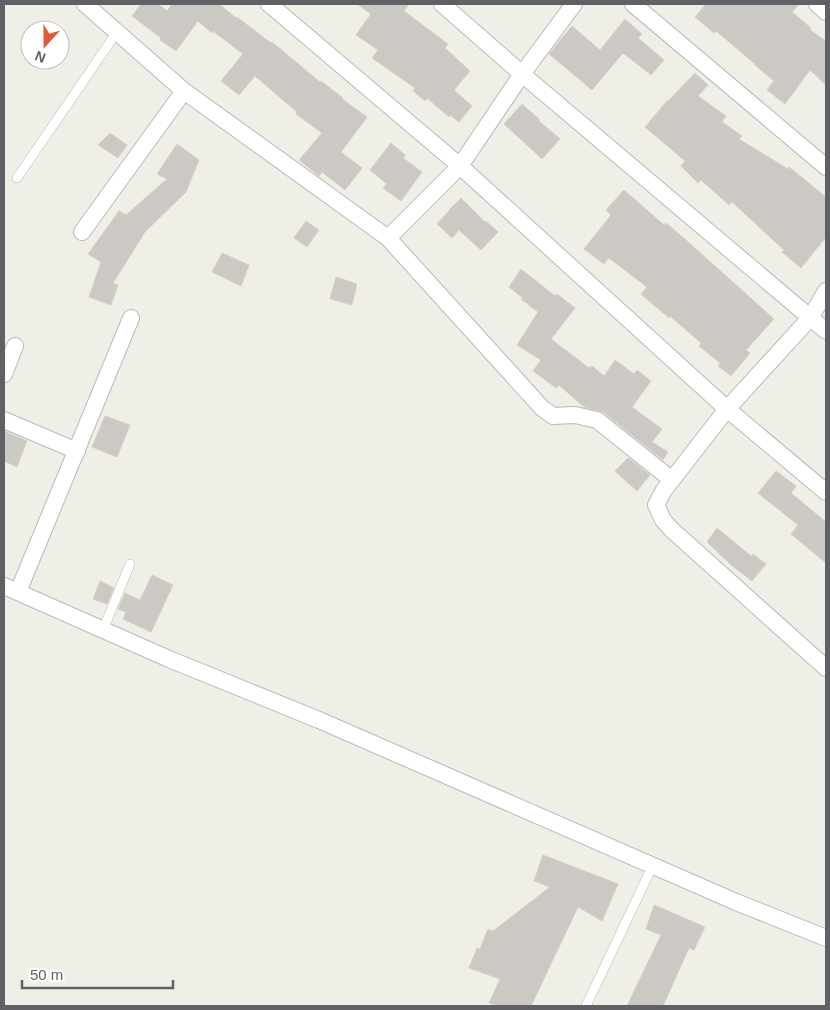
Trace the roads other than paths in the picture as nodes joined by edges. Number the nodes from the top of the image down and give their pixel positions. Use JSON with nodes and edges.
{"nodes":[{"id":1,"x":85,"y":4,"type":"edge"},
{"id":2,"x":269,"y":4,"type":"edge"},
{"id":3,"x":442,"y":4,"type":"edge"},
{"id":4,"x":574,"y":4,"type":"edge"},
{"id":5,"x":633,"y":4,"type":"edge"},
{"id":6,"x":817,"y":4,"type":"edge"},
{"id":7,"x":826,"y":12,"type":"edge"},
{"id":8,"x":117,"y":32,"type":"junction"},
{"id":9,"x":522,"y":74,"type":"junction"},
{"id":10,"x":184,"y":91,"type":"junction"},
{"id":11,"x":460,"y":166,"type":"junction"},
{"id":12,"x":826,"y":167,"type":"edge"},
{"id":13,"x":17,"y":178,"type":"dead end"},
{"id":14,"x":82,"y":232,"type":"dead end"},
{"id":15,"x":388,"y":238,"type":"junction"},
{"id":16,"x":826,"y":291,"type":"edge"},
{"id":17,"x":131,"y":318,"type":"dead end"},
{"id":18,"x":810,"y":318,"type":"junction"},
{"id":19,"x":826,"y":331,"type":"edge"},
{"id":20,"x":15,"y":346,"type":"dead end"},
{"id":21,"x":4,"y":374,"type":"edge"},
{"id":22,"x":727,"y":409,"type":"junction"},
{"id":23,"x":4,"y":420,"type":"edge"},
{"id":24,"x":77,"y":450,"type":"junction"},
{"id":25,"x":672,"y":480,"type":"junction"},
{"id":26,"x":826,"y":492,"type":"edge"},
{"id":27,"x":130,"y":564,"type":"dead end"},
{"id":28,"x":11,"y":589,"type":"edge"},
{"id":29,"x":103,"y":630,"type":"junction"},
{"id":30,"x":826,"y":668,"type":"edge"},
{"id":31,"x":653,"y":865,"type":"junction"},
{"id":32,"x":826,"y":938,"type":"edge"},
{"id":33,"x":586,"y":1006,"type":"edge"}],
"edges":[{"from":1,"to":8,"type":"street"},
{"from":2,"to":11,"type":"street"},
{"from":3,"to":9,"type":"street"},
{"from":4,"to":9,"type":"street"},
{"from":5,"to":12,"type":"street"},
{"from":6,"to":7,"type":"street"},
{"from":8,"to":10,"type":"street"},
{"from":8,"to":13,"type":"lane"},
{"from":9,"to":11,"type":"street"},
{"from":9,"to":18,"type":"street"},
{"from":10,"to":14,"type":"street"},
{"from":10,"to":15,"type":"street"},
{"from":11,"to":15,"type":"street"},
{"from":11,"to":22,"type":"street"},
{"from":15,"to":25,"type":"street"},
{"from":16,"to":18,"type":"street"},
{"from":17,"to":24,"type":"street"},
{"from":18,"to":19,"type":"street"},
{"from":18,"to":22,"type":"street"},
{"from":20,"to":21,"type":"street"},
{"from":22,"to":25,"type":"street"},
{"from":22,"to":26,"type":"street"},
{"from":23,"to":24,"type":"street"},
{"from":24,"to":28,"type":"street"},
{"from":25,"to":30,"type":"street"},
{"from":27,"to":29,"type":"lane"},
{"from":28,"to":29,"type":"street"},
{"from":29,"to":31,"type":"street"},
{"from":31,"to":32,"type":"street"},
{"from":31,"to":33,"type":"lane"}]}
